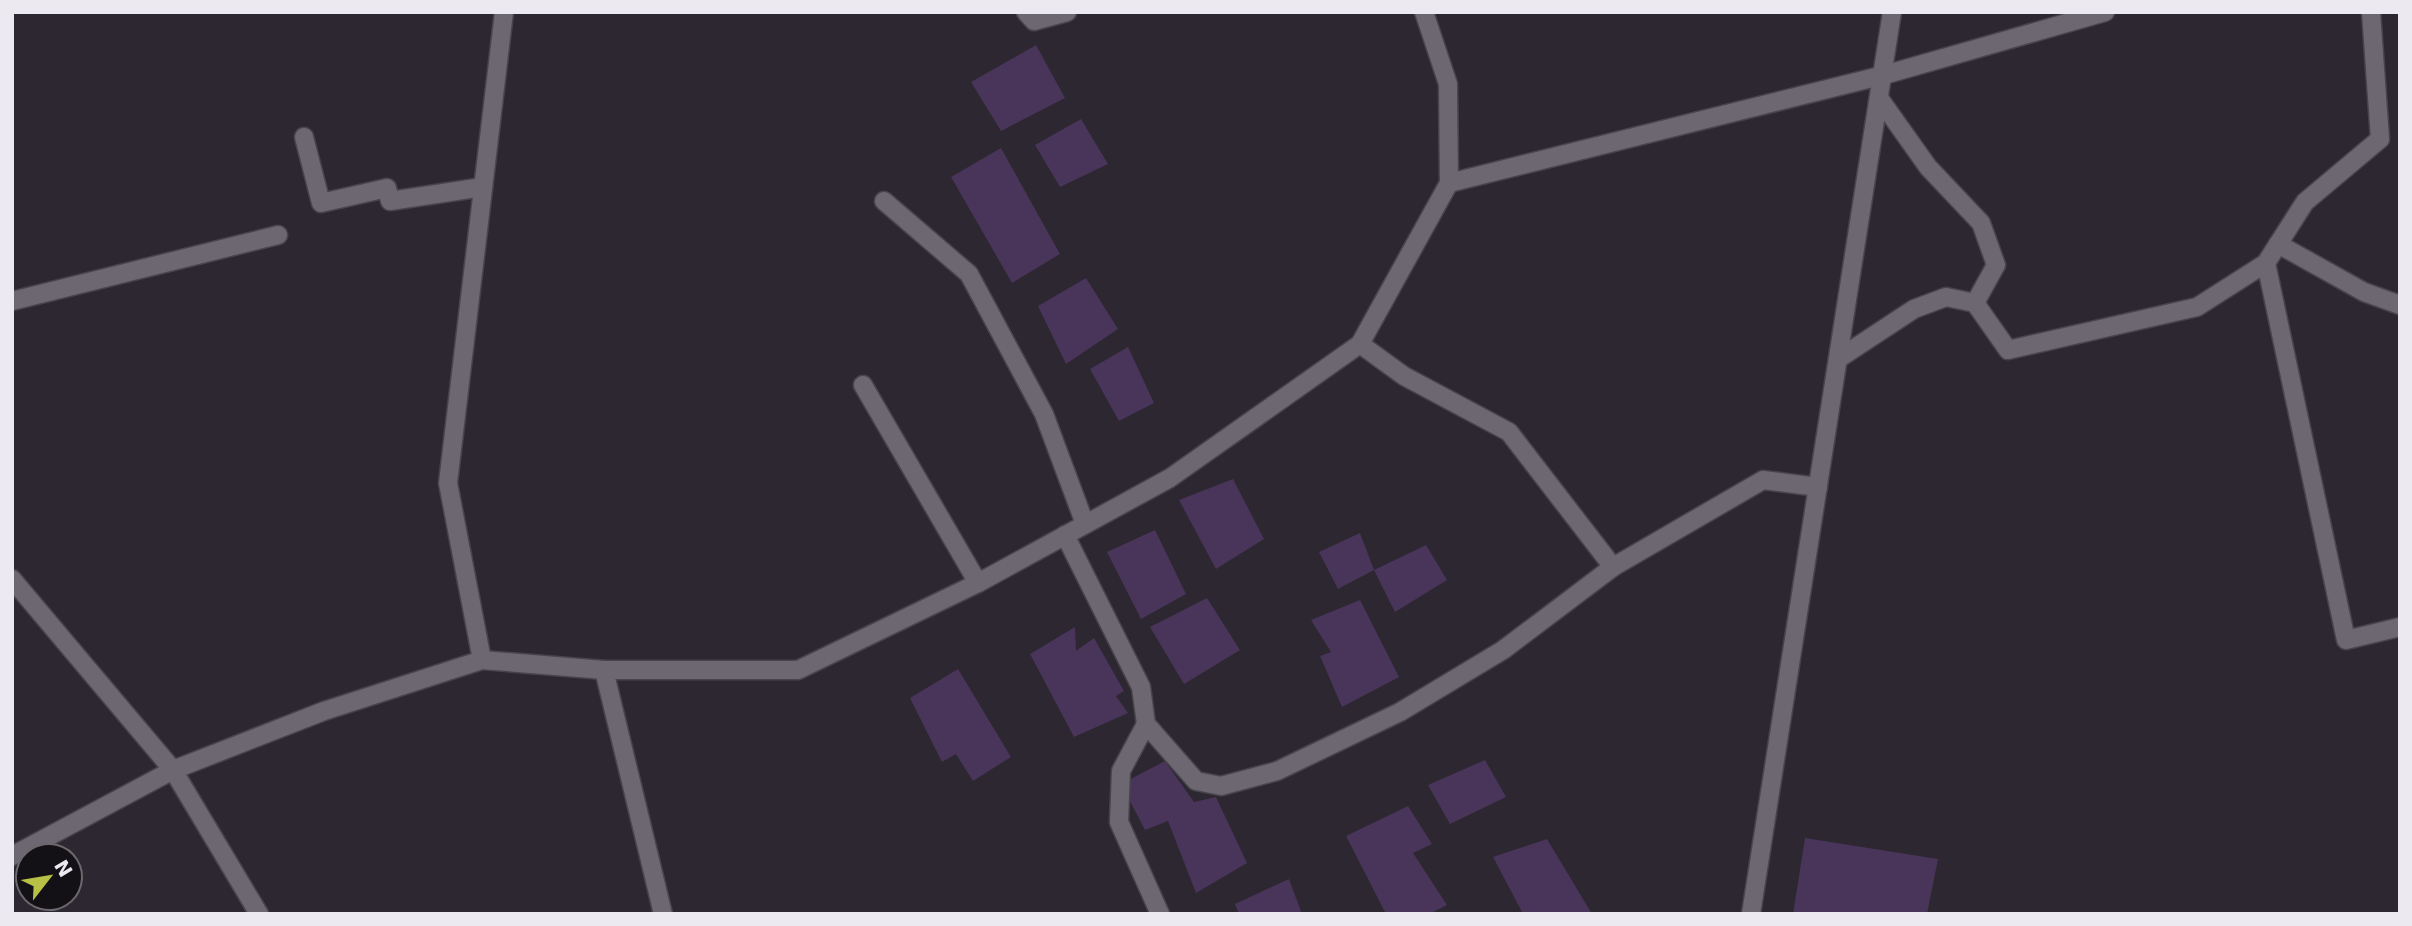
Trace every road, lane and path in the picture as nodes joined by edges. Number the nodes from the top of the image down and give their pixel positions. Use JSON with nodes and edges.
{"nodes":[{"id":1,"x":504,"y":12,"type":"edge"},
{"id":2,"x":1026,"y":12,"type":"edge"},
{"id":3,"x":1068,"y":12,"type":"edge"},
{"id":4,"x":1424,"y":12,"type":"edge"},
{"id":5,"x":1892,"y":12,"type":"edge"},
{"id":6,"x":2105,"y":12,"type":"edge"},
{"id":7,"x":2371,"y":12,"type":"edge"},
{"id":8,"x":1884,"y":75,"type":"junction"},
{"id":9,"x":1879,"y":98,"type":"junction"},
{"id":10,"x":304,"y":137,"type":"dead end"},
{"id":11,"x":1449,"y":183,"type":"junction"},
{"id":12,"x":483,"y":187,"type":"junction"},
{"id":13,"x":884,"y":201,"type":"dead end"},
{"id":14,"x":278,"y":235,"type":"dead end"},
{"id":15,"x":2278,"y":244,"type":"junction"},
{"id":16,"x":2266,"y":263,"type":"junction"},
{"id":17,"x":12,"y":301,"type":"edge"},
{"id":18,"x":1976,"y":303,"type":"junction"},
{"id":19,"x":2400,"y":304,"type":"edge"},
{"id":20,"x":1360,"y":344,"type":"junction"},
{"id":21,"x":1838,"y":359,"type":"junction"},
{"id":22,"x":863,"y":385,"type":"dead end"},
{"id":23,"x":1818,"y":487,"type":"junction"},
{"id":24,"x":1085,"y":524,"type":"junction"},
{"id":25,"x":1065,"y":535,"type":"junction"},
{"id":26,"x":1613,"y":567,"type":"junction"},
{"id":27,"x":12,"y":579,"type":"edge"},
{"id":28,"x":978,"y":583,"type":"junction"},
{"id":29,"x":2400,"y":627,"type":"edge"},
{"id":30,"x":482,"y":660,"type":"junction"},
{"id":31,"x":604,"y":670,"type":"junction"},
{"id":32,"x":1146,"y":724,"type":"junction"},
{"id":33,"x":173,"y":770,"type":"junction"},
{"id":34,"x":12,"y":856,"type":"edge"},
{"id":35,"x":259,"y":914,"type":"edge"},
{"id":36,"x":663,"y":914,"type":"edge"},
{"id":37,"x":1160,"y":914,"type":"edge"},
{"id":38,"x":1751,"y":914,"type":"edge"}],
"edges":[{"from":1,"to":12,"type":"street"},
{"from":2,"to":3,"type":"street"},
{"from":4,"to":11,"type":"street"},
{"from":5,"to":8,"type":"street"},
{"from":6,"to":8,"type":"street"},
{"from":7,"to":15,"type":"street"},
{"from":8,"to":9,"type":"street"},
{"from":8,"to":11,"type":"street"},
{"from":9,"to":18,"type":"street"},
{"from":9,"to":21,"type":"street"},
{"from":10,"to":12,"type":"street"},
{"from":11,"to":20,"type":"street"},
{"from":12,"to":30,"type":"street"},
{"from":13,"to":24,"type":"street"},
{"from":14,"to":17,"type":"street"},
{"from":15,"to":16,"type":"street"},
{"from":15,"to":19,"type":"street"},
{"from":16,"to":18,"type":"street"},
{"from":16,"to":29,"type":"street"},
{"from":18,"to":21,"type":"street"},
{"from":20,"to":24,"type":"street"},
{"from":20,"to":26,"type":"street"},
{"from":21,"to":23,"type":"street"},
{"from":22,"to":28,"type":"street"},
{"from":23,"to":26,"type":"street"},
{"from":23,"to":38,"type":"street"},
{"from":24,"to":25,"type":"street"},
{"from":25,"to":28,"type":"street"},
{"from":25,"to":32,"type":"street"},
{"from":26,"to":32,"type":"street"},
{"from":27,"to":33,"type":"street"},
{"from":28,"to":31,"type":"street"},
{"from":30,"to":31,"type":"street"},
{"from":30,"to":33,"type":"street"},
{"from":31,"to":36,"type":"street"},
{"from":32,"to":37,"type":"street"},
{"from":33,"to":34,"type":"street"},
{"from":33,"to":35,"type":"street"}]}
